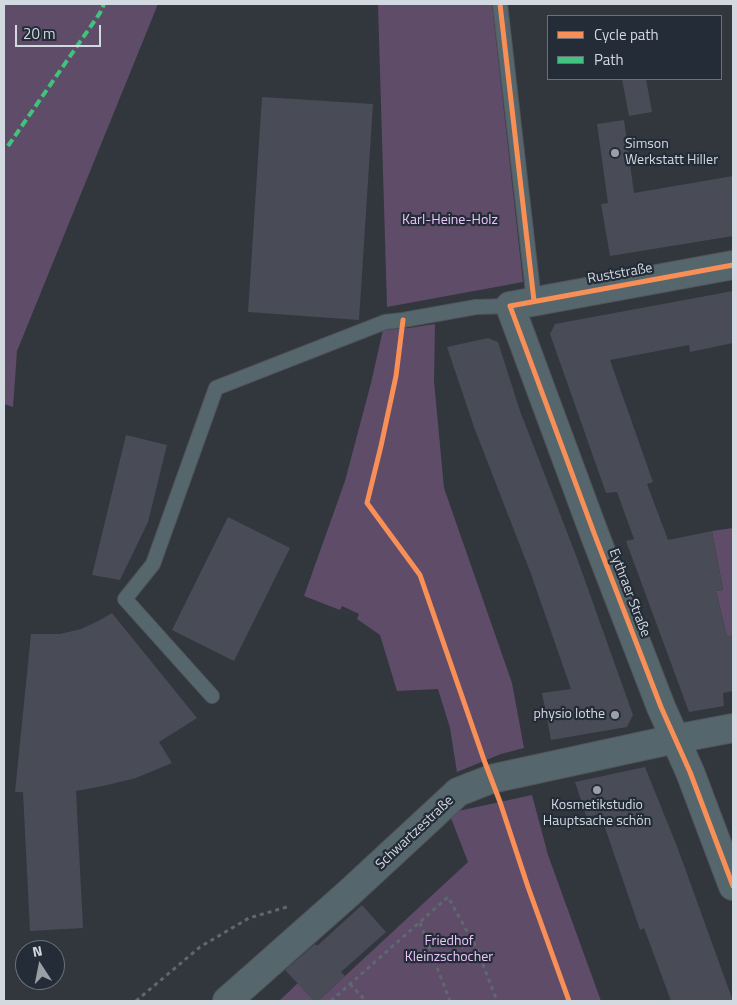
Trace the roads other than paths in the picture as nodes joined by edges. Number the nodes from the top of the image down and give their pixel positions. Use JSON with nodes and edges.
{"nodes":[{"id":1,"x":500,"y":4,"type":"edge"},
{"id":2,"x":733,"y":265,"type":"edge"},
{"id":3,"x":522,"y":304,"type":"junction"},
{"id":4,"x":212,"y":696,"type":"dead end"},
{"id":5,"x":733,"y":728,"type":"edge"},
{"id":6,"x":675,"y":738,"type":"junction"},
{"id":7,"x":733,"y":886,"type":"edge"},
{"id":8,"x":227,"y":1001,"type":"edge"}],
"edges":[{"from":1,"to":3,"type":"lane"},
{"from":2,"to":3,"type":"street","name":"Ruststraße"},
{"from":3,"to":4,"type":"lane"},
{"from":3,"to":6,"type":"street","name":"Eythraer Straße"},
{"from":5,"to":6,"type":"street","name":"Schwartzestraße"},
{"from":6,"to":7,"type":"street","name":"Eythraer Straße"},
{"from":6,"to":8,"type":"street","name":"Schwartzestraße"}]}
